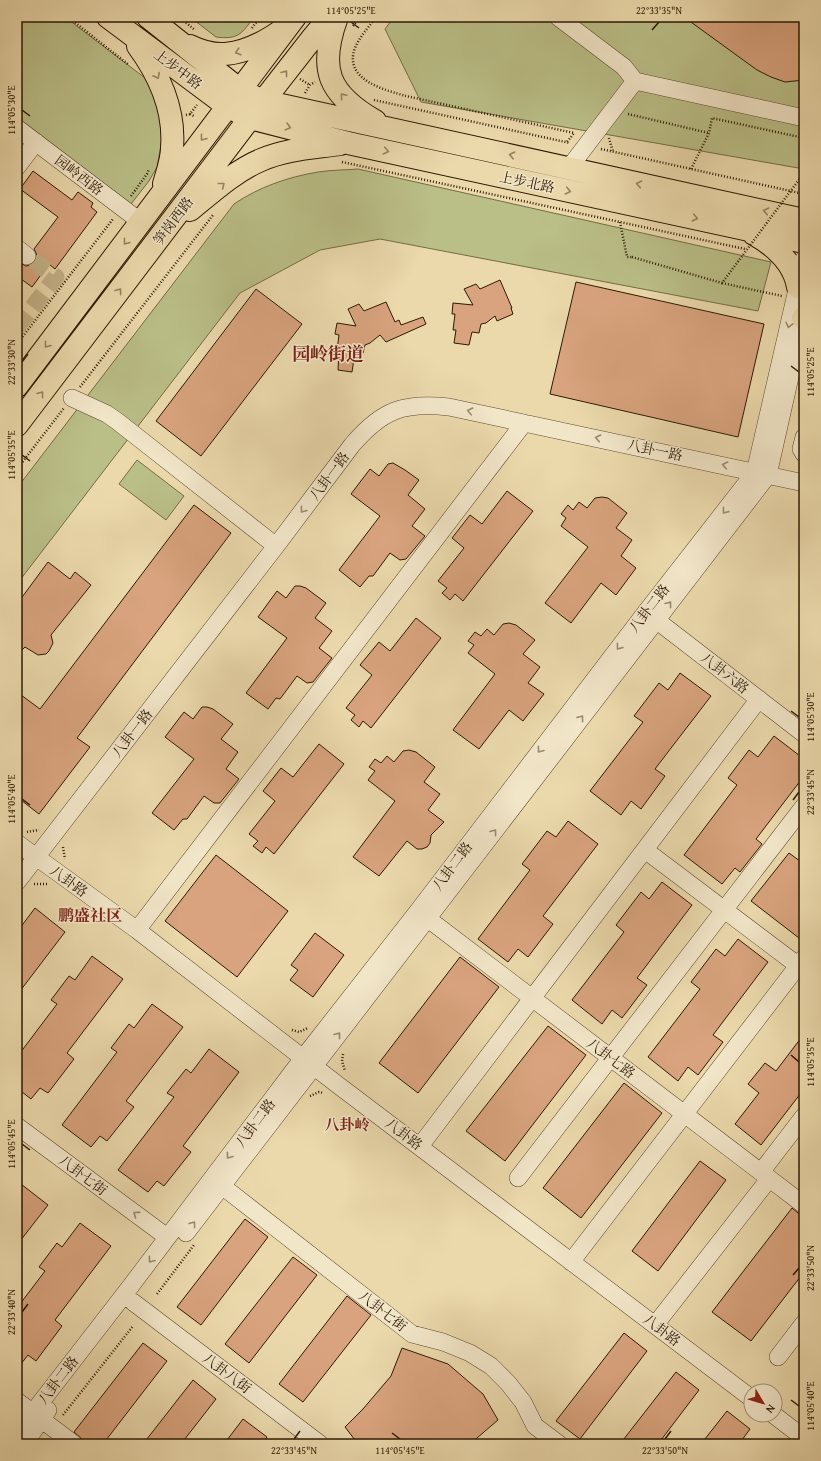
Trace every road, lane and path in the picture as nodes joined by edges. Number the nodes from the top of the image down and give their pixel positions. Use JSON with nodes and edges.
{"nodes":[{"id":1,"x":68,"y":17,"type":"edge"},
{"id":2,"x":108,"y":17,"type":"edge"},
{"id":3,"x":148,"y":17,"type":"edge"},
{"id":4,"x":260,"y":17,"type":"edge"},
{"id":5,"x":295,"y":17,"type":"edge"},
{"id":6,"x":330,"y":17,"type":"edge"},
{"id":7,"x":360,"y":17,"type":"edge"},
{"id":8,"x":376,"y":17,"type":"edge"},
{"id":9,"x":558,"y":17,"type":"edge"},
{"id":10,"x":344,"y":22,"type":"edge"},
{"id":11,"x":176,"y":27,"type":"edge"},
{"id":12,"x":251,"y":28,"type":"dead end"},
{"id":13,"x":196,"y":31,"type":"dead end"},
{"id":14,"x":128,"y":32,"type":"junction"},
{"id":15,"x":130,"y":66,"type":"dead end"},
{"id":16,"x":299,"y":78,"type":"dead end"},
{"id":17,"x":316,"y":81,"type":"dead end"},
{"id":18,"x":635,"y":81,"type":"junction"},
{"id":19,"x":310,"y":85,"type":"junction"},
{"id":20,"x":305,"y":93,"type":"dead end"},
{"id":21,"x":233,"y":98,"type":"junction"},
{"id":22,"x":369,"y":99,"type":"dead end"},
{"id":23,"x":198,"y":103,"type":"dead end"},
{"id":24,"x":257,"y":109,"type":"junction"},
{"id":25,"x":626,"y":113,"type":"dead end"},
{"id":26,"x":194,"y":116,"type":"dead end"},
{"id":27,"x":804,"y":118,"type":"edge"},
{"id":28,"x":385,"y":127,"type":"junction"},
{"id":29,"x":17,"y":128,"type":"edge"},
{"id":30,"x":709,"y":133,"type":"junction"},
{"id":31,"x":611,"y":134,"type":"dead end"},
{"id":32,"x":804,"y":138,"type":"edge"},
{"id":33,"x":36,"y":142,"type":"junction"},
{"id":34,"x":348,"y":142,"type":"junction"},
{"id":35,"x":567,"y":142,"type":"junction"},
{"id":36,"x":585,"y":146,"type":"junction"},
{"id":37,"x":613,"y":152,"type":"junction"},
{"id":38,"x":334,"y":160,"type":"dead end"},
{"id":39,"x":17,"y":167,"type":"edge"},
{"id":40,"x":150,"y":168,"type":"dead end"},
{"id":41,"x":569,"y":168,"type":"junction"},
{"id":42,"x":691,"y":169,"type":"junction"},
{"id":43,"x":804,"y":173,"type":"edge"},
{"id":44,"x":166,"y":187,"type":"junction"},
{"id":45,"x":804,"y":194,"type":"edge"},
{"id":46,"x":192,"y":195,"type":"junction"},
{"id":47,"x":130,"y":197,"type":"dead end"},
{"id":48,"x":213,"y":214,"type":"dead end"},
{"id":49,"x":114,"y":218,"type":"dead end"},
{"id":50,"x":804,"y":220,"type":"edge"},
{"id":51,"x":140,"y":222,"type":"junction"},
{"id":52,"x":620,"y":222,"type":"junction"},
{"id":53,"x":168,"y":226,"type":"junction"},
{"id":54,"x":748,"y":240,"type":"junction"},
{"id":55,"x":804,"y":242,"type":"edge"},
{"id":56,"x":804,"y":260,"type":"edge"},
{"id":57,"x":722,"y":283,"type":"junction"},
{"id":58,"x":788,"y":291,"type":"junction"},
{"id":59,"x":803,"y":322,"type":"edge"},
{"id":60,"x":17,"y":344,"type":"edge"},
{"id":61,"x":17,"y":386,"type":"edge"},
{"id":62,"x":72,"y":398,"type":"junction"},
{"id":63,"x":524,"y":423,"type":"junction"},
{"id":64,"x":17,"y":425,"type":"edge"},
{"id":65,"x":804,"y":437,"type":"edge"},
{"id":66,"x":804,"y":454,"type":"edge"},
{"id":67,"x":17,"y":469,"type":"edge"},
{"id":68,"x":762,"y":473,"type":"junction"},
{"id":69,"x":802,"y":483,"type":"edge"},
{"id":70,"x":276,"y":546,"type":"junction"},
{"id":71,"x":651,"y":616,"type":"junction"},
{"id":72,"x":759,"y":699,"type":"junction"},
{"id":73,"x":803,"y":732,"type":"edge"},
{"id":74,"x":804,"y":806,"type":"edge"},
{"id":75,"x":17,"y":843,"type":"edge"},
{"id":76,"x":645,"y":850,"type":"junction"},
{"id":77,"x":36,"y":857,"type":"junction"},
{"id":78,"x":17,"y":882,"type":"edge"},
{"id":79,"x":724,"y":910,"type":"junction"},
{"id":80,"x":423,"y":914,"type":"junction"},
{"id":81,"x":137,"y":930,"type":"junction"},
{"id":82,"x":802,"y":965,"type":"edge"},
{"id":83,"x":532,"y":998,"type":"junction"},
{"id":84,"x":342,"y":1054,"type":"dead end"},
{"id":85,"x":611,"y":1058,"type":"junction"},
{"id":86,"x":309,"y":1062,"type":"junction"},
{"id":87,"x":347,"y":1074,"type":"dead end"},
{"id":88,"x":685,"y":1114,"type":"junction"},
{"id":89,"x":804,"y":1116,"type":"edge"},
{"id":90,"x":17,"y":1126,"type":"edge"},
{"id":91,"x":420,"y":1146,"type":"junction"},
{"id":92,"x":765,"y":1175,"type":"junction"},
{"id":93,"x":518,"y":1178,"type":"dead end"},
{"id":94,"x":222,"y":1186,"type":"junction"},
{"id":95,"x":804,"y":1205,"type":"edge"},
{"id":96,"x":168,"y":1238,"type":"junction"},
{"id":97,"x":195,"y":1244,"type":"dead end"},
{"id":98,"x":571,"y":1262,"type":"junction"},
{"id":99,"x":157,"y":1294,"type":"dead end"},
{"id":100,"x":133,"y":1302,"type":"junction"},
{"id":101,"x":804,"y":1323,"type":"edge"},
{"id":102,"x":655,"y":1325,"type":"junction"},
{"id":103,"x":133,"y":1326,"type":"dead end"},
{"id":104,"x":778,"y":1357,"type":"dead end"},
{"id":105,"x":743,"y":1392,"type":"edge"},
{"id":106,"x":17,"y":1401,"type":"edge"},
{"id":107,"x":63,"y":1415,"type":"dead end"},
{"id":108,"x":36,"y":1416,"type":"junction"},
{"id":109,"x":783,"y":1422,"type":"edge"},
{"id":110,"x":17,"y":1433,"type":"edge"},
{"id":111,"x":804,"y":1438,"type":"edge"},
{"id":112,"x":24,"y":1444,"type":"edge"},
{"id":113,"x":74,"y":1444,"type":"edge"},
{"id":114,"x":320,"y":1444,"type":"edge"},
{"id":115,"x":559,"y":1444,"type":"edge"}],
"edges":[{"from":1,"to":15,"type":"path"},
{"from":2,"to":14,"type":"main road","name":"上步中路"},
{"from":3,"to":11,"type":"main road","name":"上步中路"},
{"from":4,"to":12,"type":"path"},
{"from":5,"to":11,"type":"main road","one_way":true},
{"from":5,"to":21,"type":"main road","name":"笋岗西路"},
{"from":24,"to":6,"type":"main road","name":"笋岗西路","one_way":true},
{"from":7,"to":10,"type":"path"},
{"from":8,"to":35,"type":"path"},
{"from":9,"to":18,"type":"street"},
{"from":28,"to":10,"type":"main road","one_way":true},
{"from":11,"to":13,"type":"path"},
{"from":11,"to":21,"type":"main road","name":"上步中路"},
{"from":14,"to":21,"type":"main road","name":"上步中路"},
{"from":14,"to":44,"type":"main road","one_way":true},
{"from":16,"to":19,"type":"path"},
{"from":17,"to":19,"type":"path"},
{"from":18,"to":27,"type":"street"},
{"from":18,"to":36,"type":"street"},
{"from":19,"to":20,"type":"path"},
{"from":21,"to":24,"type":"main road","name":"上步中路"},
{"from":21,"to":44,"type":"main road","name":"笋岗西路","one_way":true},
{"from":22,"to":35,"type":"path"},
{"from":23,"to":26,"type":"path"},
{"from":24,"to":28,"type":"main road","name":"上步北路"},
{"from":24,"to":34,"type":"main road","name":"上步北路","one_way":true},
{"from":24,"to":46,"type":"main road","name":"笋岗西路"},
{"from":25,"to":30,"type":"path"},
{"from":41,"to":28,"type":"main road","name":"上步北路","one_way":true},
{"from":29,"to":33,"type":"street","name":"园岭西路"},
{"from":30,"to":32,"type":"path"},
{"from":30,"to":42,"type":"path"},
{"from":31,"to":37,"type":"path"},
{"from":33,"to":39,"type":"street"},
{"from":33,"to":51,"type":"street","name":"园岭西路"},
{"from":53,"to":34,"type":"main road","one_way":true},
{"from":34,"to":54,"type":"main road","name":"上步北路","one_way":true},
{"from":35,"to":36,"type":"path"},
{"from":36,"to":37,"type":"path"},
{"from":36,"to":41,"type":"street"},
{"from":37,"to":42,"type":"path"},
{"from":38,"to":52,"type":"path"},
{"from":40,"to":47,"type":"path"},
{"from":50,"to":41,"type":"main road","name":"上步北路","one_way":true},
{"from":42,"to":45,"type":"path"},
{"from":43,"to":57,"type":"path","bridge":true},
{"from":44,"to":46,"type":"main road"},
{"from":44,"to":51,"type":"main road","name":"笋岗西路"},
{"from":46,"to":53,"type":"main road","name":"笋岗西路"},
{"from":48,"to":62,"type":"path"},
{"from":49,"to":60,"type":"path"},
{"from":51,"to":61,"type":"main road","name":"笋岗西路","one_way":true},
{"from":52,"to":54,"type":"path"},
{"from":52,"to":57,"type":"path","bridge":true},
{"from":64,"to":53,"type":"main road","name":"笋岗西路","one_way":true},
{"from":54,"to":55,"type":"main road","name":"上步北路"},
{"from":54,"to":58,"type":"main road"},
{"from":56,"to":58,"type":"street","name":"八卦二路"},
{"from":57,"to":58,"type":"path"},
{"from":58,"to":68,"type":"street","name":"八卦二路","one_way":true},
{"from":59,"to":68,"type":"street","name":"八卦二路"},
{"from":62,"to":67,"type":"path"},
{"from":62,"to":70,"type":"street"},
{"from":68,"to":63,"type":"street","name":"八卦一路","one_way":true},
{"from":63,"to":70,"type":"street","name":"八卦一路","one_way":true},
{"from":63,"to":81,"type":"street"},
{"from":65,"to":66,"type":"street"},
{"from":68,"to":69,"type":"street","name":"八卦一路"},
{"from":68,"to":71,"type":"street","name":"八卦二路"},
{"from":70,"to":77,"type":"street","name":"八卦一路"},
{"from":71,"to":72,"type":"street","name":"八卦六路"},
{"from":71,"to":80,"type":"street","name":"八卦二路"},
{"from":72,"to":73,"type":"street","name":"八卦六路"},
{"from":72,"to":76,"type":"street"},
{"from":74,"to":79,"type":"street"},
{"from":75,"to":77,"type":"street","name":"八卦路"},
{"from":76,"to":79,"type":"street"},
{"from":76,"to":83,"type":"street"},
{"from":77,"to":78,"type":"street","name":"八卦一路"},
{"from":77,"to":81,"type":"street","name":"八卦路"},
{"from":79,"to":82,"type":"street"},
{"from":79,"to":85,"type":"street"},
{"from":80,"to":83,"type":"street","name":"八卦七路"},
{"from":80,"to":86,"type":"street","name":"八卦二路"},
{"from":81,"to":86,"type":"street","name":"八卦路"},
{"from":82,"to":88,"type":"street"},
{"from":83,"to":85,"type":"street","name":"八卦七路"},
{"from":83,"to":91,"type":"street"},
{"from":84,"to":87,"type":"path"},
{"from":85,"to":88,"type":"street","name":"八卦七路"},
{"from":85,"to":93,"type":"street"},
{"from":86,"to":91,"type":"street","name":"八卦路"},
{"from":86,"to":94,"type":"street","name":"八卦二路"},
{"from":86,"to":96,"type":"street","name":"八卦二路","one_way":true},
{"from":88,"to":92,"type":"street","name":"八卦七路"},
{"from":88,"to":98,"type":"street"},
{"from":89,"to":92,"type":"street"},
{"from":96,"to":90,"type":"street","name":"八卦七街","one_way":true},
{"from":91,"to":98,"type":"street","name":"八卦路"},
{"from":92,"to":95,"type":"street","name":"八卦七路"},
{"from":92,"to":102,"type":"street"},
{"from":100,"to":94,"type":"street","name":"八卦二路","one_way":true},
{"from":94,"to":115,"type":"street","name":"八卦七街"},
{"from":96,"to":108,"type":"street","name":"八卦二路","one_way":true},
{"from":97,"to":99,"type":"path"},
{"from":98,"to":102,"type":"street","name":"八卦路"},
{"from":100,"to":108,"type":"street","name":"八卦二路"},
{"from":100,"to":114,"type":"street","name":"八卦八街"},
{"from":101,"to":104,"type":"street"},
{"from":102,"to":105,"type":"street","name":"八卦路"},
{"from":103,"to":107,"type":"path"},
{"from":106,"to":108,"type":"street"},
{"from":108,"to":110,"type":"street","name":"八卦二路"},
{"from":108,"to":112,"type":"street","name":"八卦二路"},
{"from":108,"to":113,"type":"street"},
{"from":109,"to":111,"type":"street"}]}
